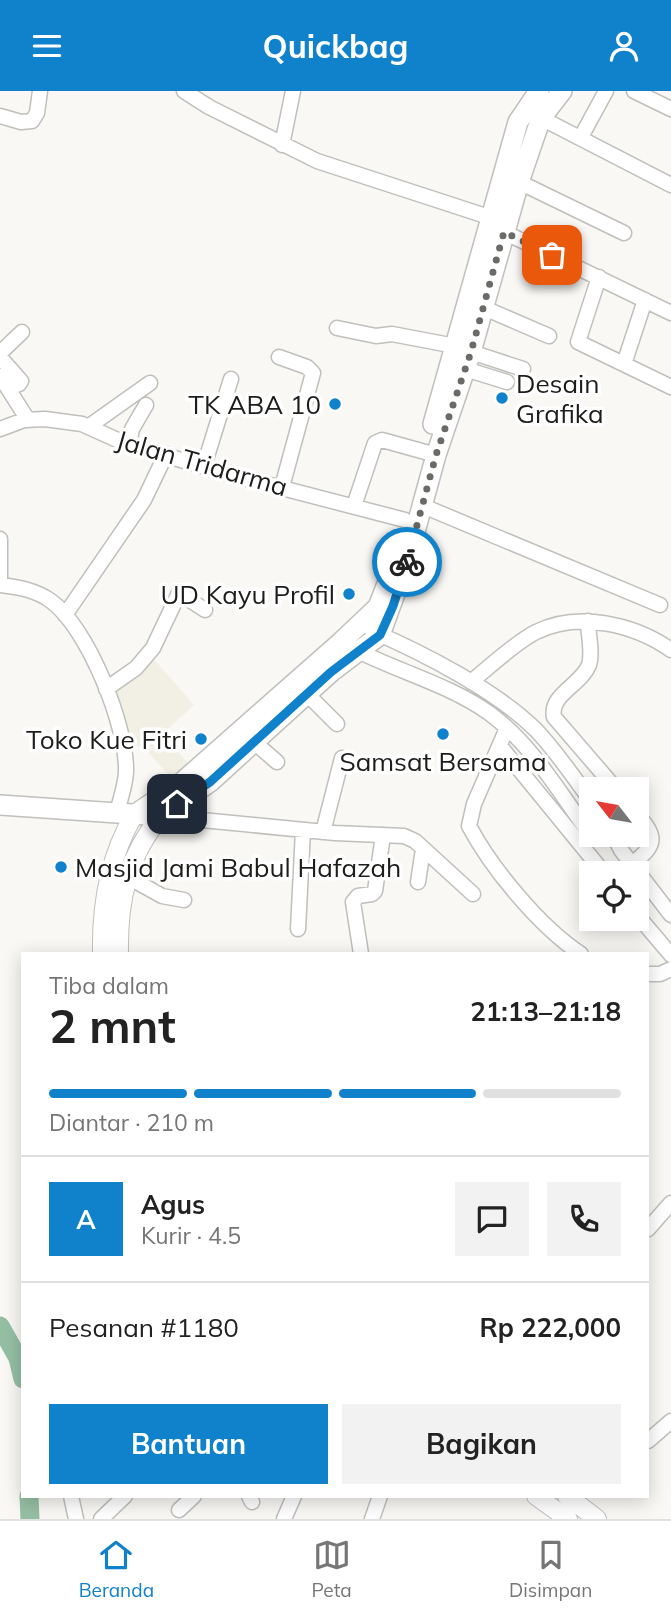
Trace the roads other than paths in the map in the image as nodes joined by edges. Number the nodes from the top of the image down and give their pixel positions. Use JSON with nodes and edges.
{"nodes":[{"id":1,"x":40,"y":91,"type":"edge"},
{"id":2,"x":184,"y":91,"type":"edge"},
{"id":3,"x":207,"y":91,"type":"edge"},
{"id":4,"x":293,"y":91,"type":"edge"},
{"id":5,"x":539,"y":91,"type":"edge"},
{"id":6,"x":562,"y":91,"type":"edge"},
{"id":7,"x":606,"y":91,"type":"edge"},
{"id":8,"x":634,"y":91,"type":"edge"},
{"id":9,"x":209,"y":107,"type":"junction"},
{"id":10,"x":671,"y":109,"type":"edge"},
{"id":11,"x":0,"y":116,"type":"edge"},
{"id":12,"x":541,"y":118,"type":"junction"},
{"id":13,"x":581,"y":137,"type":"junction"},
{"id":14,"x":282,"y":145,"type":"junction"},
{"id":15,"x":519,"y":182,"type":"junction"},
{"id":16,"x":671,"y":185,"type":"edge"},
{"id":17,"x":498,"y":225,"type":"junction"},
{"id":18,"x":624,"y":233,"type":"dead end"},
{"id":19,"x":599,"y":277,"type":"junction"},
{"id":20,"x":645,"y":300,"type":"junction"},
{"id":21,"x":484,"y":308,"type":"junction"},
{"id":22,"x":671,"y":313,"type":"edge"},
{"id":23,"x":337,"y":328,"type":"dead end"},
{"id":24,"x":22,"y":332,"type":"dead end"},
{"id":25,"x":549,"y":336,"type":"dead end"},
{"id":26,"x":0,"y":355,"type":"edge"},
{"id":27,"x":279,"y":356,"type":"dead end"},
{"id":28,"x":464,"y":356,"type":"junction"},
{"id":29,"x":624,"y":364,"type":"junction"},
{"id":30,"x":523,"y":369,"type":"dead end"},
{"id":31,"x":231,"y":379,"type":"dead end"},
{"id":32,"x":507,"y":381,"type":"dead end"},
{"id":33,"x":4,"y":382,"type":"edge"},
{"id":34,"x":149,"y":383,"type":"dead end"},
{"id":35,"x":671,"y":387,"type":"edge"},
{"id":36,"x":146,"y":405,"type":"dead end"},
{"id":37,"x":28,"y":420,"type":"junction"},
{"id":38,"x":88,"y":427,"type":"junction"},
{"id":39,"x":0,"y":429,"type":"edge"},
{"id":40,"x":129,"y":444,"type":"junction"},
{"id":41,"x":430,"y":453,"type":"junction"},
{"id":42,"x":166,"y":454,"type":"junction"},
{"id":43,"x":204,"y":466,"type":"junction"},
{"id":44,"x":282,"y":487,"type":"junction"},
{"id":45,"x":354,"y":506,"type":"junction"},
{"id":46,"x":423,"y":506,"type":"junction"},
{"id":47,"x":405,"y":520,"type":"junction"},
{"id":48,"x":0,"y":540,"type":"edge"},
{"id":49,"x":0,"y":585,"type":"edge"},
{"id":50,"x":660,"y":604,"type":"dead end"},
{"id":51,"x":205,"y":610,"type":"dead end"},
{"id":52,"x":65,"y":615,"type":"junction"},
{"id":53,"x":588,"y":621,"type":"junction"},
{"id":54,"x":358,"y":625,"type":"junction"},
{"id":55,"x":380,"y":635,"type":"junction"},
{"id":56,"x":341,"y":642,"type":"junction"},
{"id":57,"x":671,"y":650,"type":"edge"},
{"id":58,"x":359,"y":651,"type":"junction"},
{"id":59,"x":420,"y":655,"type":"junction"},
{"id":60,"x":411,"y":673,"type":"junction"},
{"id":61,"x":471,"y":682,"type":"junction"},
{"id":62,"x":106,"y":689,"type":"junction"},
{"id":63,"x":307,"y":694,"type":"junction"},
{"id":64,"x":337,"y":724,"type":"dead end"},
{"id":65,"x":508,"y":728,"type":"junction"},
{"id":66,"x":254,"y":742,"type":"junction"},
{"id":67,"x":500,"y":746,"type":"junction"},
{"id":68,"x":553,"y":749,"type":"junction"},
{"id":69,"x":342,"y":758,"type":"dead end"},
{"id":70,"x":277,"y":762,"type":"dead end"},
{"id":71,"x":538,"y":762,"type":"junction"},
{"id":72,"x":490,"y":768,"type":"junction"},
{"id":73,"x":522,"y":774,"type":"junction"},
{"id":74,"x":606,"y":777,"type":"edge"},
{"id":75,"x":579,"y":784,"type":"edge"},
{"id":76,"x":0,"y":805,"type":"edge"},
{"id":77,"x":126,"y":814,"type":"junction"},
{"id":78,"x":161,"y":816,"type":"junction"},
{"id":79,"x":579,"y":819,"type":"edge"},
{"id":80,"x":303,"y":830,"type":"junction"},
{"id":81,"x":649,"y":831,"type":"edge"},
{"id":82,"x":323,"y":832,"type":"junction"},
{"id":83,"x":383,"y":835,"type":"junction"},
{"id":84,"x":616,"y":847,"type":"edge"},
{"id":85,"x":619,"y":847,"type":"edge"},
{"id":86,"x":423,"y":849,"type":"junction"},
{"id":87,"x":621,"y":850,"type":"junction"},
{"id":88,"x":594,"y":861,"type":"edge"},
{"id":89,"x":630,"y":861,"type":"edge"},
{"id":90,"x":636,"y":861,"type":"edge"},
{"id":91,"x":128,"y":877,"type":"junction"},
{"id":92,"x":418,"y":882,"type":"dead end"},
{"id":93,"x":649,"y":886,"type":"edge"},
{"id":94,"x":472,"y":894,"type":"dead end"},
{"id":95,"x":184,"y":900,"type":"dead end"},
{"id":96,"x":671,"y":915,"type":"edge"},
{"id":97,"x":298,"y":929,"type":"dead end"},
{"id":98,"x":649,"y":929,"type":"edge"},
{"id":99,"x":102,"y":952,"type":"edge"},
{"id":100,"x":120,"y":952,"type":"edge"},
{"id":101,"x":361,"y":952,"type":"edge"},
{"id":102,"x":578,"y":952,"type":"edge"},
{"id":103,"x":671,"y":955,"type":"edge"},
{"id":104,"x":671,"y":969,"type":"edge"},
{"id":105,"x":649,"y":974,"type":"edge"},
{"id":106,"x":671,"y":1203,"type":"edge"},
{"id":107,"x":649,"y":1228,"type":"edge"},
{"id":108,"x":671,"y":1421,"type":"edge"},
{"id":109,"x":649,"y":1440,"type":"edge"},
{"id":110,"x":71,"y":1498,"type":"edge"},
{"id":111,"x":123,"y":1498,"type":"edge"},
{"id":112,"x":192,"y":1498,"type":"edge"},
{"id":113,"x":293,"y":1498,"type":"edge"},
{"id":114,"x":379,"y":1498,"type":"edge"},
{"id":115,"x":539,"y":1498,"type":"edge"},
{"id":116,"x":575,"y":1498,"type":"edge"},
{"id":117,"x":178,"y":1510,"type":"dead end"},
{"id":118,"x":76,"y":1519,"type":"edge"},
{"id":119,"x":101,"y":1519,"type":"edge"},
{"id":120,"x":284,"y":1519,"type":"edge"},
{"id":121,"x":372,"y":1519,"type":"edge"},
{"id":122,"x":568,"y":1519,"type":"edge"},
{"id":123,"x":597,"y":1519,"type":"edge"}],
"edges":[{"from":1,"to":11,"type":"street"},
{"from":2,"to":9,"type":"street"},
{"from":3,"to":9,"type":"street"},
{"from":4,"to":14,"type":"street"},
{"from":5,"to":17,"type":"highway"},
{"from":6,"to":12,"type":"highway"},
{"from":7,"to":13,"type":"street"},
{"from":8,"to":10,"type":"street"},
{"from":9,"to":14,"type":"street"},
{"from":12,"to":13,"type":"street"},
{"from":12,"to":15,"type":"highway"},
{"from":13,"to":16,"type":"street"},
{"from":14,"to":17,"type":"street"},
{"from":15,"to":17,"type":"highway"},
{"from":15,"to":18,"type":"street"},
{"from":17,"to":19,"type":"street"},
{"from":17,"to":21,"type":"highway"},
{"from":17,"to":28,"type":"highway"},
{"from":19,"to":20,"type":"street"},
{"from":19,"to":29,"type":"street"},
{"from":20,"to":22,"type":"street"},
{"from":20,"to":29,"type":"street"},
{"from":21,"to":25,"type":"street"},
{"from":21,"to":28,"type":"highway"},
{"from":23,"to":28,"type":"street"},
{"from":24,"to":26,"type":"street"},
{"from":26,"to":33,"type":"street"},
{"from":27,"to":44,"type":"street"},
{"from":28,"to":30,"type":"street"},
{"from":28,"to":32,"type":"street"},
{"from":28,"to":41,"type":"highway"},
{"from":29,"to":35,"type":"street"},
{"from":31,"to":43,"type":"street"},
{"from":33,"to":37,"type":"street"},
{"from":34,"to":38,"type":"street"},
{"from":36,"to":40,"type":"street"},
{"from":37,"to":38,"type":"street","name":"Jalan Tridarma"},
{"from":37,"to":39,"type":"street","name":"Jalan Tridarma"},
{"from":38,"to":40,"type":"street","name":"Jalan Tridarma"},
{"from":40,"to":42,"type":"street","name":"Jalan Tridarma"},
{"from":41,"to":45,"type":"street"},
{"from":41,"to":46,"type":"highway"},
{"from":41,"to":47,"type":"highway"},
{"from":42,"to":43,"type":"street","name":"Jalan Tridarma"},
{"from":42,"to":52,"type":"street"},
{"from":43,"to":44,"type":"street","name":"Jalan Tridarma"},
{"from":44,"to":45,"type":"street","name":"Jalan Tridarma"},
{"from":45,"to":47,"type":"street","name":"Jalan Tridarma"},
{"from":46,"to":50,"type":"street"},
{"from":46,"to":55,"type":"highway"},
{"from":47,"to":54,"type":"highway"},
{"from":48,"to":49,"type":"street"},
{"from":49,"to":52,"type":"street"},
{"from":51,"to":62,"type":"street"},
{"from":52,"to":62,"type":"street"},
{"from":53,"to":57,"type":"street"},
{"from":53,"to":61,"type":"street"},
{"from":53,"to":74,"type":"street"},
{"from":54,"to":55,"type":"street"},
{"from":54,"to":56,"type":"highway"},
{"from":55,"to":58,"type":"highway"},
{"from":55,"to":59,"type":"street"},
{"from":56,"to":58,"type":"street"},
{"from":56,"to":77,"type":"highway"},
{"from":58,"to":60,"type":"street"},
{"from":58,"to":63,"type":"highway"},
{"from":59,"to":60,"type":"street"},
{"from":59,"to":61,"type":"street"},
{"from":60,"to":65,"type":"street"},
{"from":61,"to":68,"type":"street"},
{"from":62,"to":77,"type":"street"},
{"from":63,"to":64,"type":"street"},
{"from":63,"to":66,"type":"highway"},
{"from":65,"to":67,"type":"street"},
{"from":65,"to":71,"type":"street"},
{"from":66,"to":70,"type":"street"},
{"from":66,"to":78,"type":"highway"},
{"from":67,"to":72,"type":"street"},
{"from":67,"to":73,"type":"street"},
{"from":68,"to":71,"type":"street"},
{"from":68,"to":75,"type":"street"},
{"from":69,"to":82,"type":"street"},
{"from":71,"to":73,"type":"street"},
{"from":71,"to":79,"type":"street"},
{"from":72,"to":73,"type":"street"},
{"from":72,"to":102,"type":"street"},
{"from":73,"to":88,"type":"street"},
{"from":76,"to":77,"type":"highway"},
{"from":77,"to":78,"type":"highway"},
{"from":77,"to":99,"type":"main road"},
{"from":78,"to":80,"type":"street"},
{"from":78,"to":91,"type":"main road"},
{"from":80,"to":82,"type":"street"},
{"from":80,"to":97,"type":"street"},
{"from":81,"to":90,"type":"street"},
{"from":82,"to":83,"type":"street"},
{"from":83,"to":86,"type":"street"},
{"from":83,"to":101,"type":"street"},
{"from":84,"to":87,"type":"street"},
{"from":85,"to":87,"type":"street"},
{"from":86,"to":92,"type":"street"},
{"from":86,"to":94,"type":"street"},
{"from":87,"to":89,"type":"street"},
{"from":91,"to":95,"type":"street"},
{"from":91,"to":100,"type":"main road"},
{"from":93,"to":96,"type":"street"},
{"from":98,"to":103,"type":"street"},
{"from":104,"to":105,"type":"street"},
{"from":106,"to":107,"type":"street"},
{"from":108,"to":109,"type":"street"},
{"from":110,"to":118,"type":"street"},
{"from":111,"to":119,"type":"street"},
{"from":112,"to":117,"type":"street"},
{"from":113,"to":120,"type":"street"},
{"from":114,"to":121,"type":"street"},
{"from":115,"to":122,"type":"main road"},
{"from":116,"to":123,"type":"main road"}]}
